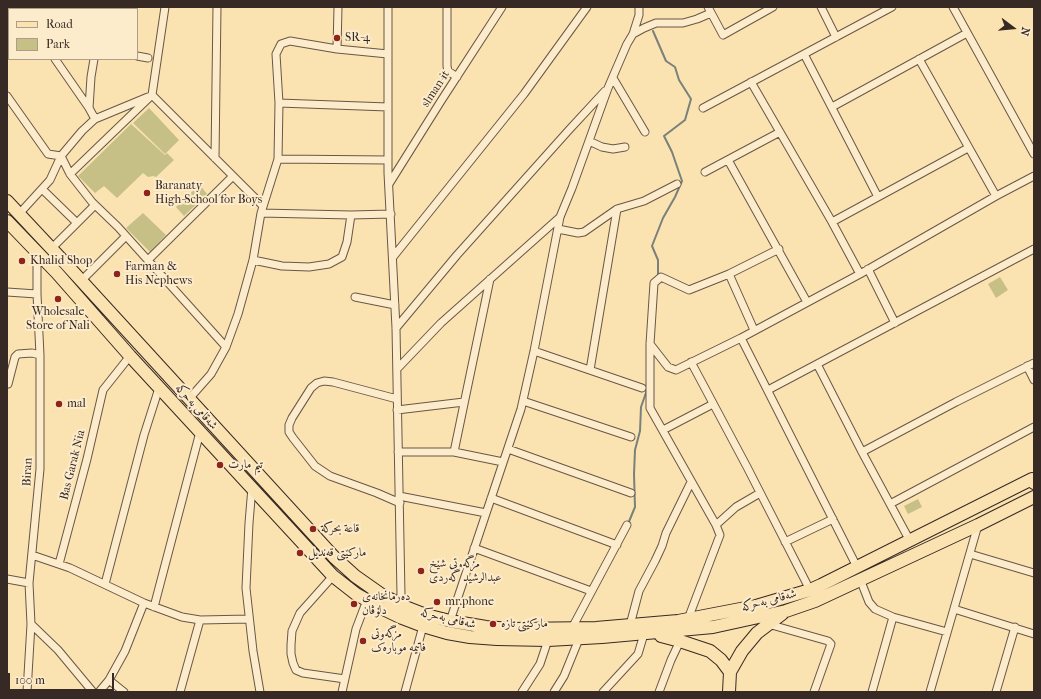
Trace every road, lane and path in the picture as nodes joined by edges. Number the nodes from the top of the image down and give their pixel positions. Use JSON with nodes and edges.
{"nodes":[{"id":1,"x":165,"y":7,"type":"edge"},
{"id":2,"x":217,"y":7,"type":"edge"},
{"id":3,"x":338,"y":7,"type":"edge"},
{"id":4,"x":388,"y":7,"type":"edge"},
{"id":5,"x":447,"y":7,"type":"edge"},
{"id":6,"x":502,"y":7,"type":"edge"},
{"id":7,"x":587,"y":7,"type":"edge"},
{"id":8,"x":639,"y":7,"type":"edge"},
{"id":9,"x":773,"y":7,"type":"edge"},
{"id":10,"x":820,"y":7,"type":"edge"},
{"id":11,"x":892,"y":7,"type":"edge"},
{"id":12,"x":953,"y":7,"type":"edge"},
{"id":13,"x":882,"y":9,"type":"edge"},
{"id":14,"x":709,"y":10,"type":"edge"},
{"id":15,"x":967,"y":33,"type":"junction"},
{"id":16,"x":633,"y":34,"type":"junction"},
{"id":17,"x":836,"y":37,"type":"junction"},
{"id":18,"x":337,"y":49,"type":"junction"},
{"id":19,"x":388,"y":54,"type":"junction"},
{"id":20,"x":804,"y":54,"type":"junction"},
{"id":21,"x":138,"y":56,"type":"edge"},
{"id":22,"x":148,"y":58,"type":"dead end"},
{"id":23,"x":918,"y":59,"type":"junction"},
{"id":24,"x":56,"y":60,"type":"edge"},
{"id":25,"x":94,"y":60,"type":"edge"},
{"id":26,"x":457,"y":77,"type":"junction"},
{"id":27,"x":613,"y":78,"type":"junction"},
{"id":28,"x":751,"y":82,"type":"junction"},
{"id":29,"x":608,"y":88,"type":"junction"},
{"id":30,"x":152,"y":95,"type":"junction"},
{"id":31,"x":7,"y":96,"type":"edge"},
{"id":32,"x":279,"y":103,"type":"junction"},
{"id":33,"x":832,"y":107,"type":"junction"},
{"id":34,"x":89,"y":108,"type":"junction"},
{"id":35,"x":388,"y":108,"type":"junction"},
{"id":36,"x":703,"y":108,"type":"dead end"},
{"id":37,"x":95,"y":119,"type":"junction"},
{"id":38,"x":645,"y":132,"type":"dead end"},
{"id":39,"x":780,"y":132,"type":"junction"},
{"id":40,"x":589,"y":141,"type":"junction"},
{"id":41,"x":625,"y":147,"type":"dead end"},
{"id":42,"x":968,"y":148,"type":"junction"},
{"id":43,"x":1034,"y":154,"type":"edge"},
{"id":44,"x":61,"y":156,"type":"junction"},
{"id":45,"x":215,"y":158,"type":"junction"},
{"id":46,"x":278,"y":158,"type":"junction"},
{"id":47,"x":388,"y":160,"type":"junction"},
{"id":48,"x":728,"y":160,"type":"junction"},
{"id":49,"x":705,"y":172,"type":"dead end"},
{"id":50,"x":70,"y":174,"type":"junction"},
{"id":51,"x":233,"y":176,"type":"junction"},
{"id":52,"x":1034,"y":176,"type":"edge"},
{"id":53,"x":389,"y":184,"type":"junction"},
{"id":54,"x":677,"y":184,"type":"dead end"},
{"id":55,"x":42,"y":189,"type":"junction"},
{"id":56,"x":996,"y":196,"type":"junction"},
{"id":57,"x":878,"y":197,"type":"junction"},
{"id":58,"x":7,"y":201,"type":"edge"},
{"id":59,"x":95,"y":205,"type":"junction"},
{"id":60,"x":617,"y":209,"type":"junction"},
{"id":61,"x":262,"y":210,"type":"junction"},
{"id":62,"x":19,"y":214,"type":"junction"},
{"id":63,"x":390,"y":214,"type":"junction"},
{"id":64,"x":351,"y":215,"type":"junction"},
{"id":65,"x":560,"y":217,"type":"junction"},
{"id":66,"x":7,"y":221,"type":"edge"},
{"id":67,"x":832,"y":222,"type":"junction"},
{"id":68,"x":77,"y":223,"type":"junction"},
{"id":69,"x":558,"y":229,"type":"junction"},
{"id":70,"x":126,"y":236,"type":"junction"},
{"id":71,"x":51,"y":249,"type":"junction"},
{"id":72,"x":779,"y":249,"type":"junction"},
{"id":73,"x":1034,"y":250,"type":"edge"},
{"id":74,"x":37,"y":253,"type":"junction"},
{"id":75,"x":393,"y":257,"type":"junction"},
{"id":76,"x":148,"y":260,"type":"junction"},
{"id":77,"x":253,"y":260,"type":"junction"},
{"id":78,"x":66,"y":264,"type":"junction"},
{"id":79,"x":868,"y":269,"type":"junction"},
{"id":80,"x":57,"y":273,"type":"junction"},
{"id":81,"x":729,"y":274,"type":"junction"},
{"id":82,"x":860,"y":274,"type":"junction"},
{"id":83,"x":490,"y":279,"type":"junction"},
{"id":84,"x":81,"y":281,"type":"junction"},
{"id":85,"x":7,"y":292,"type":"edge"},
{"id":86,"x":37,"y":294,"type":"junction"},
{"id":87,"x":355,"y":297,"type":"dead end"},
{"id":88,"x":807,"y":302,"type":"junction"},
{"id":89,"x":395,"y":305,"type":"junction"},
{"id":90,"x":895,"y":323,"type":"junction"},
{"id":91,"x":396,"y":328,"type":"junction"},
{"id":92,"x":754,"y":330,"type":"junction"},
{"id":93,"x":741,"y":338,"type":"junction"},
{"id":94,"x":650,"y":344,"type":"junction"},
{"id":95,"x":226,"y":347,"type":"junction"},
{"id":96,"x":534,"y":351,"type":"junction"},
{"id":97,"x":40,"y":355,"type":"junction"},
{"id":98,"x":130,"y":356,"type":"junction"},
{"id":99,"x":691,"y":362,"type":"junction"},
{"id":100,"x":1034,"y":362,"type":"edge"},
{"id":101,"x":818,"y":364,"type":"junction"},
{"id":102,"x":1027,"y":366,"type":"junction"},
{"id":103,"x":397,"y":369,"type":"junction"},
{"id":104,"x":590,"y":370,"type":"junction"},
{"id":105,"x":1034,"y":380,"type":"edge"},
{"id":106,"x":8,"y":384,"type":"edge"},
{"id":107,"x":159,"y":388,"type":"junction"},
{"id":108,"x":642,"y":388,"type":"dead end"},
{"id":109,"x":768,"y":390,"type":"junction"},
{"id":110,"x":188,"y":399,"type":"junction"},
{"id":111,"x":397,"y":399,"type":"junction"},
{"id":112,"x":523,"y":401,"type":"junction"},
{"id":113,"x":464,"y":402,"type":"junction"},
{"id":114,"x":712,"y":404,"type":"junction"},
{"id":115,"x":398,"y":410,"type":"junction"},
{"id":116,"x":1034,"y":427,"type":"edge"},
{"id":117,"x":663,"y":430,"type":"junction"},
{"id":118,"x":200,"y":432,"type":"junction"},
{"id":119,"x":631,"y":437,"type":"dead end"},
{"id":120,"x":508,"y":449,"type":"junction"},
{"id":121,"x":398,"y":452,"type":"junction"},
{"id":122,"x":454,"y":452,"type":"junction"},
{"id":123,"x":862,"y":452,"type":"junction"},
{"id":124,"x":503,"y":462,"type":"junction"},
{"id":125,"x":1033,"y":481,"type":"edge"},
{"id":126,"x":691,"y":482,"type":"junction"},
{"id":127,"x":252,"y":488,"type":"junction"},
{"id":128,"x":630,"y":492,"type":"dead end"},
{"id":129,"x":760,"y":493,"type":"junction"},
{"id":130,"x":1034,"y":497,"type":"edge"},
{"id":131,"x":491,"y":498,"type":"junction"},
{"id":132,"x":400,"y":500,"type":"junction"},
{"id":133,"x":890,"y":504,"type":"junction"},
{"id":134,"x":486,"y":514,"type":"junction"},
{"id":135,"x":833,"y":519,"type":"junction"},
{"id":136,"x":627,"y":525,"type":"dead end"},
{"id":137,"x":716,"y":525,"type":"junction"},
{"id":138,"x":978,"y":525,"type":"junction"},
{"id":139,"x":910,"y":541,"type":"junction"},
{"id":140,"x":785,"y":542,"type":"junction"},
{"id":141,"x":617,"y":545,"type":"junction"},
{"id":142,"x":474,"y":548,"type":"junction"},
{"id":143,"x":32,"y":554,"type":"junction"},
{"id":144,"x":970,"y":554,"type":"junction"},
{"id":145,"x":59,"y":564,"type":"junction"},
{"id":146,"x":857,"y":567,"type":"junction"},
{"id":147,"x":1034,"y":573,"type":"edge"},
{"id":148,"x":333,"y":576,"type":"junction"},
{"id":149,"x":7,"y":579,"type":"edge"},
{"id":150,"x":860,"y":579,"type":"junction"},
{"id":151,"x":30,"y":583,"type":"junction"},
{"id":152,"x":105,"y":584,"type":"junction"},
{"id":153,"x":810,"y":590,"type":"junction"},
{"id":154,"x":591,"y":591,"type":"junction"},
{"id":155,"x":367,"y":600,"type":"junction"},
{"id":156,"x":144,"y":603,"type":"junction"},
{"id":157,"x":400,"y":604,"type":"junction"},
{"id":158,"x":154,"y":607,"type":"junction"},
{"id":159,"x":954,"y":610,"type":"junction"},
{"id":160,"x":786,"y":611,"type":"junction"},
{"id":161,"x":893,"y":617,"type":"junction"},
{"id":162,"x":249,"y":619,"type":"junction"},
{"id":163,"x":688,"y":619,"type":"junction"},
{"id":164,"x":200,"y":620,"type":"junction"},
{"id":165,"x":450,"y":621,"type":"junction"},
{"id":166,"x":31,"y":624,"type":"junction"},
{"id":167,"x":768,"y":624,"type":"junction"},
{"id":168,"x":630,"y":625,"type":"junction"},
{"id":169,"x":423,"y":626,"type":"junction"},
{"id":170,"x":1015,"y":627,"type":"junction"},
{"id":171,"x":572,"y":628,"type":"junction"},
{"id":172,"x":471,"y":631,"type":"junction"},
{"id":173,"x":947,"y":632,"type":"junction"},
{"id":174,"x":511,"y":634,"type":"junction"},
{"id":175,"x":648,"y":634,"type":"junction"},
{"id":176,"x":1034,"y":634,"type":"edge"},
{"id":177,"x":579,"y":639,"type":"junction"},
{"id":178,"x":548,"y":640,"type":"junction"},
{"id":179,"x":680,"y":641,"type":"junction"},
{"id":180,"x":730,"y":672,"type":"junction"},
{"id":181,"x":345,"y":679,"type":"junction"},
{"id":182,"x":109,"y":680,"type":"junction"},
{"id":183,"x":27,"y":692,"type":"edge"},
{"id":184,"x":93,"y":692,"type":"edge"},
{"id":185,"x":99,"y":692,"type":"edge"},
{"id":186,"x":124,"y":692,"type":"edge"},
{"id":187,"x":180,"y":692,"type":"edge"},
{"id":188,"x":260,"y":692,"type":"edge"},
{"id":189,"x":342,"y":692,"type":"edge"},
{"id":190,"x":405,"y":692,"type":"edge"},
{"id":191,"x":522,"y":692,"type":"edge"},
{"id":192,"x":554,"y":692,"type":"edge"},
{"id":193,"x":603,"y":692,"type":"edge"},
{"id":194,"x":659,"y":692,"type":"edge"},
{"id":195,"x":730,"y":692,"type":"edge"},
{"id":196,"x":814,"y":692,"type":"edge"},
{"id":197,"x":872,"y":692,"type":"edge"},
{"id":198,"x":930,"y":692,"type":"edge"},
{"id":199,"x":996,"y":692,"type":"edge"}],
"edges":[{"from":1,"to":30,"type":"street"},
{"from":2,"to":45,"type":"street"},
{"from":3,"to":18,"type":"street"},
{"from":4,"to":19,"type":"street"},
{"from":5,"to":26,"type":"street"},
{"from":6,"to":26,"type":"street","name":"slman-it"},
{"from":7,"to":75,"type":"street"},
{"from":8,"to":16,"type":"street"},
{"from":9,"to":14,"type":"street"},
{"from":10,"to":17,"type":"street"},
{"from":11,"to":13,"type":"street"},
{"from":12,"to":15,"type":"street"},
{"from":13,"to":17,"type":"street"},
{"from":14,"to":16,"type":"street"},
{"from":15,"to":23,"type":"street"},
{"from":15,"to":43,"type":"street"},
{"from":16,"to":27,"type":"street"},
{"from":17,"to":20,"type":"street"},
{"from":18,"to":19,"type":"street"},
{"from":18,"to":32,"type":"street"},
{"from":19,"to":35,"type":"street"},
{"from":20,"to":28,"type":"street"},
{"from":20,"to":33,"type":"street"},
{"from":21,"to":22,"type":"street"},
{"from":23,"to":33,"type":"street"},
{"from":23,"to":42,"type":"street"},
{"from":24,"to":34,"type":"street"},
{"from":25,"to":34,"type":"street"},
{"from":26,"to":53,"type":"street","name":"slman-it"},
{"from":27,"to":29,"type":"street"},
{"from":27,"to":38,"type":"street"},
{"from":28,"to":36,"type":"street"},
{"from":28,"to":39,"type":"street"},
{"from":29,"to":40,"type":"street"},
{"from":29,"to":91,"type":"street"},
{"from":30,"to":37,"type":"street"},
{"from":30,"to":45,"type":"street"},
{"from":30,"to":50,"type":"street"},
{"from":31,"to":44,"type":"street"},
{"from":32,"to":35,"type":"street"},
{"from":32,"to":46,"type":"street"},
{"from":33,"to":57,"type":"street"},
{"from":34,"to":37,"type":"street"},
{"from":35,"to":47,"type":"street"},
{"from":37,"to":44,"type":"street"},
{"from":39,"to":48,"type":"street"},
{"from":39,"to":67,"type":"street"},
{"from":40,"to":41,"type":"street"},
{"from":40,"to":65,"type":"street"},
{"from":42,"to":56,"type":"street"},
{"from":42,"to":57,"type":"street"},
{"from":44,"to":50,"type":"street"},
{"from":44,"to":55,"type":"street"},
{"from":45,"to":51,"type":"street"},
{"from":46,"to":47,"type":"street"},
{"from":46,"to":61,"type":"street"},
{"from":47,"to":53,"type":"street"},
{"from":48,"to":49,"type":"street"},
{"from":48,"to":72,"type":"street"},
{"from":50,"to":59,"type":"street"},
{"from":51,"to":61,"type":"street"},
{"from":51,"to":76,"type":"street"},
{"from":52,"to":56,"type":"street"},
{"from":53,"to":63,"type":"street"},
{"from":54,"to":60,"type":"street"},
{"from":55,"to":62,"type":"street"},
{"from":55,"to":68,"type":"street"},
{"from":56,"to":79,"type":"street"},
{"from":57,"to":67,"type":"street"},
{"from":58,"to":62,"type":"main road","name":"شەقامی بەحرکە"},
{"from":59,"to":68,"type":"street"},
{"from":59,"to":70,"type":"street"},
{"from":60,"to":69,"type":"street"},
{"from":60,"to":104,"type":"street"},
{"from":61,"to":64,"type":"street"},
{"from":61,"to":77,"type":"street"},
{"from":62,"to":71,"type":"main road","name":"شەقامی بەحرکە"},
{"from":63,"to":64,"type":"street"},
{"from":63,"to":75,"type":"street"},
{"from":64,"to":77,"type":"street"},
{"from":65,"to":69,"type":"street"},
{"from":65,"to":83,"type":"street"},
{"from":66,"to":74,"type":"main road","name":"شەقامی بەحرکە"},
{"from":67,"to":82,"type":"street"},
{"from":68,"to":71,"type":"street"},
{"from":69,"to":96,"type":"street"},
{"from":70,"to":76,"type":"street"},
{"from":70,"to":84,"type":"street"},
{"from":71,"to":78,"type":"main road","name":"شەقامی بەحرکە"},
{"from":72,"to":81,"type":"street"},
{"from":72,"to":88,"type":"street"},
{"from":73,"to":90,"type":"street"},
{"from":74,"to":80,"type":"main road","name":"شەقامی بەحرکە"},
{"from":74,"to":86,"type":"street","name":"Biran"},
{"from":75,"to":89,"type":"street"},
{"from":76,"to":95,"type":"street"},
{"from":77,"to":95,"type":"street"},
{"from":78,"to":80,"type":"main road"},
{"from":78,"to":84,"type":"main road","name":"شەقامی بەحرکە"},
{"from":79,"to":82,"type":"street"},
{"from":79,"to":90,"type":"street"},
{"from":80,"to":98,"type":"main road","name":"شەقامی بەحرکە"},
{"from":81,"to":92,"type":"street"},
{"from":81,"to":94,"type":"street"},
{"from":82,"to":88,"type":"street"},
{"from":83,"to":103,"type":"street"},
{"from":83,"to":113,"type":"street"},
{"from":84,"to":110,"type":"main road","name":"شەقامی بەحرکە"},
{"from":85,"to":86,"type":"street"},
{"from":86,"to":97,"type":"street","name":"Biran"},
{"from":87,"to":89,"type":"street"},
{"from":88,"to":92,"type":"street"},
{"from":89,"to":91,"type":"street"},
{"from":90,"to":101,"type":"street"},
{"from":91,"to":103,"type":"street"},
{"from":92,"to":93,"type":"street"},
{"from":93,"to":99,"type":"street"},
{"from":93,"to":109,"type":"street"},
{"from":94,"to":99,"type":"street"},
{"from":94,"to":117,"type":"street"},
{"from":95,"to":110,"type":"street"},
{"from":96,"to":104,"type":"street"},
{"from":96,"to":112,"type":"street"},
{"from":97,"to":106,"type":"street"},
{"from":97,"to":143,"type":"street","name":"Biran"},
{"from":98,"to":107,"type":"main road","name":"شەقامی بەحرکە"},
{"from":98,"to":145,"type":"street","name":"Bas Garak Nia"},
{"from":99,"to":114,"type":"street"},
{"from":100,"to":102,"type":"street"},
{"from":101,"to":109,"type":"street"},
{"from":101,"to":123,"type":"street"},
{"from":102,"to":105,"type":"street"},
{"from":102,"to":123,"type":"street"},
{"from":103,"to":111,"type":"street"},
{"from":104,"to":108,"type":"street"},
{"from":107,"to":118,"type":"main road","name":"شەقامی بەحرکە"},
{"from":107,"to":152,"type":"street"},
{"from":109,"to":135,"type":"street"},
{"from":110,"to":157,"type":"main road","name":"شەقامی بەحرکە"},
{"from":111,"to":115,"type":"street"},
{"from":111,"to":132,"type":"street"},
{"from":112,"to":119,"type":"street"},
{"from":112,"to":120,"type":"street"},
{"from":113,"to":115,"type":"street"},
{"from":113,"to":122,"type":"street"},
{"from":114,"to":117,"type":"street"},
{"from":114,"to":129,"type":"street"},
{"from":115,"to":121,"type":"street"},
{"from":116,"to":133,"type":"street"},
{"from":117,"to":126,"type":"street"},
{"from":118,"to":127,"type":"main road","name":"شەقامی بەحرکە"},
{"from":118,"to":158,"type":"street"},
{"from":120,"to":124,"type":"street"},
{"from":120,"to":128,"type":"street"},
{"from":121,"to":122,"type":"street"},
{"from":121,"to":132,"type":"street"},
{"from":122,"to":124,"type":"street"},
{"from":123,"to":133,"type":"street"},
{"from":124,"to":131,"type":"street"},
{"from":125,"to":139,"type":"main road","name":"شەقامی بەحرکە"},
{"from":126,"to":137,"type":"street"},
{"from":126,"to":168,"type":"street"},
{"from":127,"to":148,"type":"main road","name":"شەقامی بەحرکە"},
{"from":127,"to":162,"type":"street"},
{"from":129,"to":137,"type":"street"},
{"from":129,"to":140,"type":"street"},
{"from":130,"to":138,"type":"main road","name":"شەقامی بەحرکە"},
{"from":131,"to":134,"type":"street"},
{"from":131,"to":141,"type":"street"},
{"from":132,"to":134,"type":"street"},
{"from":132,"to":157,"type":"street"},
{"from":133,"to":139,"type":"street"},
{"from":134,"to":142,"type":"street"},
{"from":135,"to":140,"type":"street"},
{"from":135,"to":146,"type":"street"},
{"from":136,"to":141,"type":"street"},
{"from":137,"to":163,"type":"street"},
{"from":138,"to":144,"type":"street"},
{"from":138,"to":150,"type":"main road","name":"شەقامی بەحرکە"},
{"from":139,"to":146,"type":"main road","name":"شەقامی بەحرکە"},
{"from":140,"to":153,"type":"street"},
{"from":141,"to":154,"type":"street"},
{"from":142,"to":154,"type":"street"},
{"from":142,"to":165,"type":"street"},
{"from":143,"to":145,"type":"street"},
{"from":143,"to":151,"type":"street","name":"Biran"},
{"from":144,"to":147,"type":"street"},
{"from":144,"to":159,"type":"street"},
{"from":145,"to":152,"type":"street"},
{"from":146,"to":153,"type":"main road","name":"شەقامی بەحرکە"},
{"from":148,"to":155,"type":"main road","name":"شەقامی بەحرکە"},
{"from":148,"to":181,"type":"street"},
{"from":149,"to":151,"type":"street"},
{"from":150,"to":160,"type":"main road","name":"شەقامی بەحرکە"},
{"from":150,"to":161,"type":"street"},
{"from":151,"to":166,"type":"street","name":"Biran"},
{"from":152,"to":156,"type":"street"},
{"from":153,"to":163,"type":"main road","name":"شەقامی بەحرکە"},
{"from":154,"to":171,"type":"street"},
{"from":155,"to":169,"type":"main road","name":"شەقامی بەحرکە"},
{"from":155,"to":181,"type":"street"},
{"from":156,"to":158,"type":"street"},
{"from":156,"to":182,"type":"street"},
{"from":157,"to":165,"type":"main road","name":"شەقامی بەحرکە"},
{"from":158,"to":164,"type":"street"},
{"from":159,"to":170,"type":"street"},
{"from":159,"to":173,"type":"street"},
{"from":160,"to":167,"type":"main road"},
{"from":160,"to":175,"type":"main road","name":"شەقامی بەحرکە"},
{"from":161,"to":173,"type":"street"},
{"from":161,"to":197,"type":"street"},
{"from":162,"to":164,"type":"street"},
{"from":162,"to":188,"type":"street"},
{"from":163,"to":168,"type":"main road","name":"شەقامی بەحرکە"},
{"from":164,"to":187,"type":"street"},
{"from":165,"to":172,"type":"main road","name":"شەقامی بەحرکە"},
{"from":166,"to":183,"type":"street","name":"Biran"},
{"from":166,"to":184,"type":"street"},
{"from":167,"to":180,"type":"main road"},
{"from":167,"to":196,"type":"street"},
{"from":168,"to":171,"type":"main road","name":"شەقامی بەحرکە"},
{"from":169,"to":172,"type":"main road","name":"شەقامی بەحرکە"},
{"from":169,"to":190,"type":"street"},
{"from":170,"to":176,"type":"street"},
{"from":170,"to":199,"type":"street"},
{"from":171,"to":174,"type":"main road","name":"شەقامی بەحرکە"},
{"from":172,"to":174,"type":"main road","name":"شەقامی بەحرکە"},
{"from":173,"to":198,"type":"street"},
{"from":174,"to":178,"type":"main road","name":"شەقامی بەحرکە"},
{"from":175,"to":177,"type":"main road","name":"شەقامی بەحرکە"},
{"from":175,"to":179,"type":"main road"},
{"from":175,"to":193,"type":"street"},
{"from":177,"to":178,"type":"main road","name":"شەقامی بەحرکە"},
{"from":177,"to":192,"type":"street"},
{"from":178,"to":191,"type":"street"},
{"from":179,"to":180,"type":"main road"},
{"from":179,"to":194,"type":"street"},
{"from":180,"to":195,"type":"main road"},
{"from":181,"to":189,"type":"street"},
{"from":182,"to":185,"type":"street"},
{"from":182,"to":186,"type":"street"}]}
